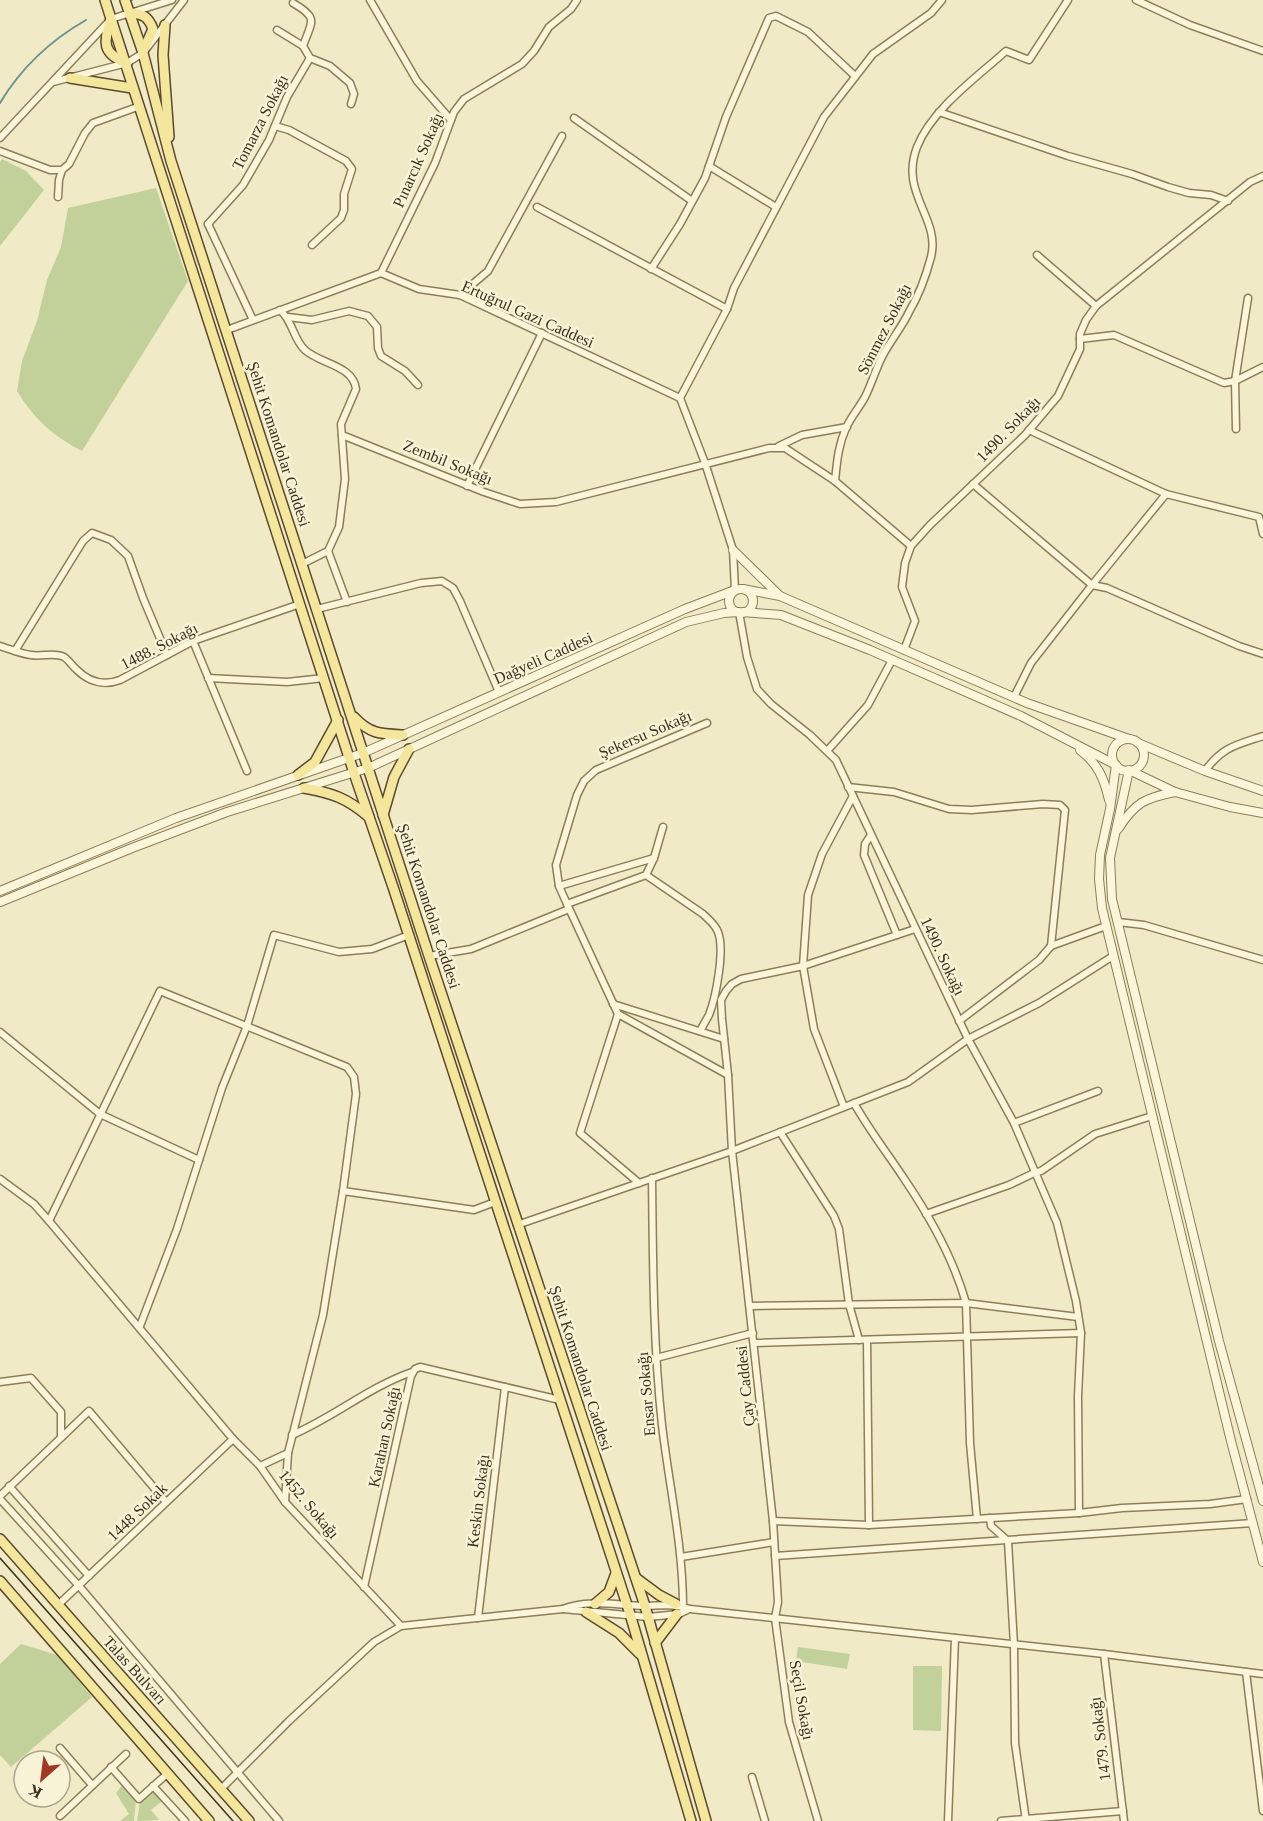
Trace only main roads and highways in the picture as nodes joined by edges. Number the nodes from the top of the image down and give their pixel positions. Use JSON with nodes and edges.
{"nodes":[{"id":1,"x":105,"y":0,"type":"edge"},
{"id":2,"x":125,"y":0,"type":"edge"},
{"id":3,"x":130,"y":13,"type":"junction"},
{"id":4,"x":165,"y":25,"type":"road end"},
{"id":5,"x":143,"y":52,"type":"junction"},
{"id":6,"x":70,"y":78,"type":"road end"},
{"id":7,"x":132,"y":88,"type":"junction"},
{"id":8,"x":171,"y":160,"type":"junction"},
{"id":9,"x":351,"y":714,"type":"junction"},
{"id":10,"x":338,"y":720,"type":"junction"},
{"id":11,"x":402,"y":735,"type":"road end"},
{"id":12,"x":409,"y":749,"type":"road end"},
{"id":13,"x":298,"y":775,"type":"road end"},
{"id":14,"x":304,"y":788,"type":"road end"},
{"id":15,"x":383,"y":815,"type":"junction"},
{"id":16,"x":371,"y":819,"type":"junction"},
{"id":17,"x":0,"y":1539,"type":"edge"},
{"id":18,"x":616,"y":1570,"type":"junction"},
{"id":19,"x":635,"y":1578,"type":"junction"},
{"id":20,"x":0,"y":1581,"type":"edge"},
{"id":21,"x":595,"y":1604,"type":"road end"},
{"id":22,"x":586,"y":1612,"type":"road end"},
{"id":23,"x":655,"y":1643,"type":"junction"},
{"id":24,"x":644,"y":1658,"type":"junction"},
{"id":25,"x":209,"y":1821,"type":"edge"},
{"id":26,"x":249,"y":1821,"type":"edge"},
{"id":27,"x":691,"y":1821,"type":"edge"},
{"id":28,"x":706,"y":1821,"type":"edge"}],
"edges":[{"from":1,"to":7,"type":"main road","name":"Şehit Komandolar Caddesi"},
{"from":2,"to":3,"type":"main road","name":"Şehit Komandolar Caddesi"},
{"from":3,"to":5,"type":"main road","name":"Şehit Komandolar Caddesi"},
{"from":3,"to":5,"type":"main road"},
{"from":4,"to":8,"type":"main road"},
{"from":5,"to":8,"type":"main road","name":"Şehit Komandolar Caddesi"},
{"from":6,"to":7,"type":"main road"},
{"from":7,"to":10,"type":"main road","name":"Şehit Komandolar Caddesi"},
{"from":8,"to":9,"type":"main road","name":"Şehit Komandolar Caddesi"},
{"from":9,"to":11,"type":"main road"},
{"from":9,"to":15,"type":"main road","name":"Şehit Komandolar Caddesi"},
{"from":10,"to":13,"type":"main road"},
{"from":10,"to":16,"type":"main road","name":"Şehit Komandolar Caddesi"},
{"from":12,"to":15,"type":"main road"},
{"from":14,"to":16,"type":"main road"},
{"from":15,"to":19,"type":"main road","name":"Şehit Komandolar Caddesi"},
{"from":16,"to":18,"type":"main road","name":"Şehit Komandolar Caddesi"},
{"from":17,"to":26,"type":"main road","name":"Talas Bulvarı"},
{"from":18,"to":21,"type":"main road"},
{"from":18,"to":24,"type":"main road","name":"Şehit Komandolar Caddesi"},
{"from":19,"to":23,"type":"main road","name":"Şehit Komandolar Caddesi"},
{"from":19,"to":23,"type":"main road"},
{"from":20,"to":25,"type":"main road"},
{"from":22,"to":24,"type":"main road"},
{"from":23,"to":28,"type":"main road","name":"Şehit Komandolar Caddesi"},
{"from":24,"to":27,"type":"main road","name":"Şehit Komandolar Caddesi"}]}
